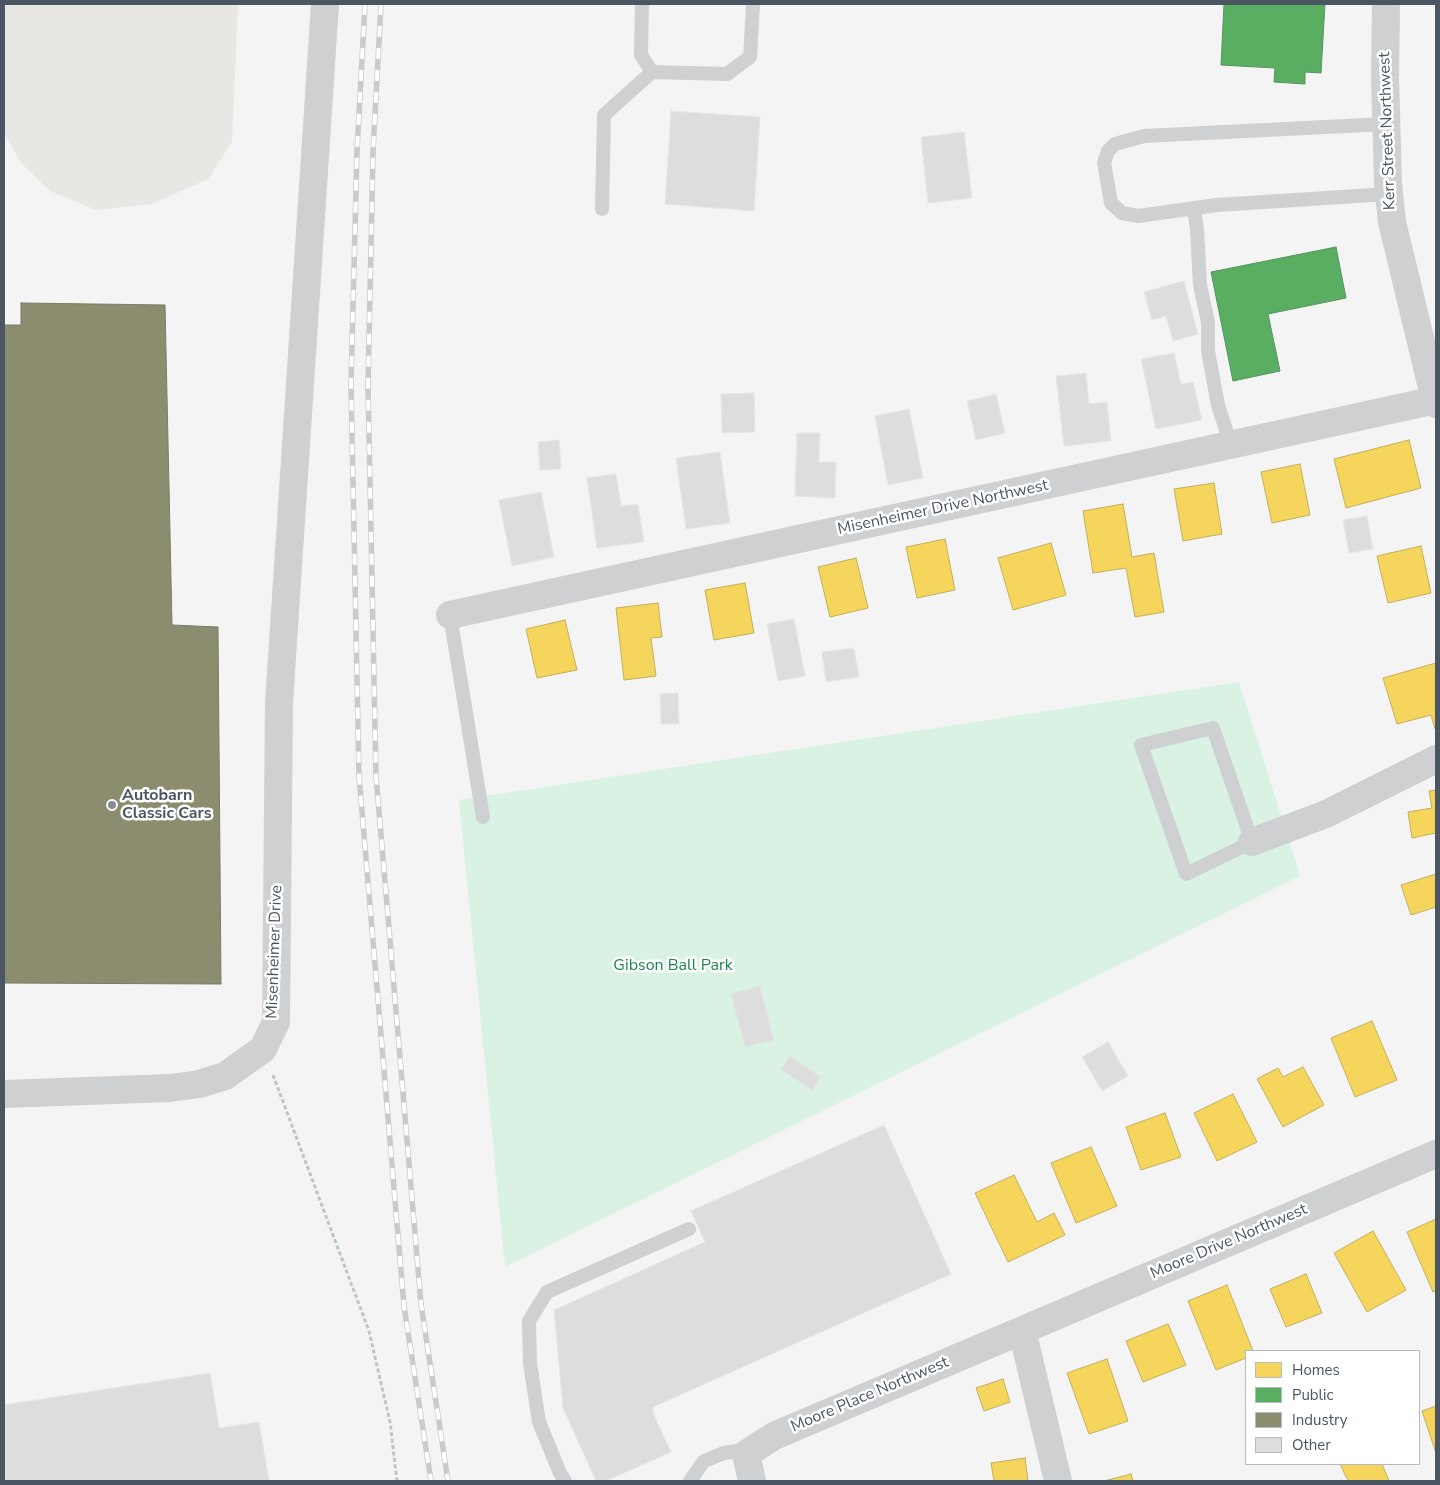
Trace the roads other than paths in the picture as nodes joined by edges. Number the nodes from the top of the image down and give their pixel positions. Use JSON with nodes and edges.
{"nodes":[{"id":1,"x":325,"y":4,"type":"edge"},
{"id":2,"x":642,"y":4,"type":"edge"},
{"id":3,"x":753,"y":4,"type":"edge"},
{"id":4,"x":1386,"y":4,"type":"edge"},
{"id":5,"x":652,"y":72,"type":"junction"},
{"id":6,"x":1386,"y":124,"type":"junction"},
{"id":7,"x":1389,"y":194,"type":"junction"},
{"id":8,"x":602,"y":209,"type":"dead end"},
{"id":9,"x":1194,"y":209,"type":"junction"},
{"id":10,"x":1436,"y":402,"type":"edge"},
{"id":11,"x":1232,"y":445,"type":"junction"},
{"id":12,"x":450,"y":615,"type":"joint"},
{"id":13,"x":1436,"y":759,"type":"edge"},
{"id":14,"x":483,"y":817,"type":"dead end"},
{"id":15,"x":1252,"y":842,"type":"junction"},
{"id":16,"x":4,"y":1094,"type":"edge"},
{"id":17,"x":1436,"y":1154,"type":"edge"},
{"id":18,"x":689,"y":1229,"type":"dead end"},
{"id":19,"x":1022,"y":1330,"type":"junction"},
{"id":20,"x":746,"y":1454,"type":"junction"},
{"id":21,"x":565,"y":1481,"type":"edge"},
{"id":22,"x":690,"y":1481,"type":"edge"},
{"id":23,"x":752,"y":1481,"type":"edge"},
{"id":24,"x":1058,"y":1481,"type":"edge"}],
"edges":[{"from":1,"to":16,"type":"street","name":"Misenheimer Drive"},
{"from":2,"to":5,"type":"lane"},
{"from":3,"to":5,"type":"lane"},
{"from":4,"to":6,"type":"street","name":"Kerr Street Northwest"},
{"from":5,"to":8,"type":"lane"},
{"from":6,"to":7,"type":"street","name":"Kerr Street Northwest"},
{"from":6,"to":9,"type":"lane"},
{"from":7,"to":9,"type":"lane"},
{"from":7,"to":10,"type":"street","name":"Kerr Street Northwest"},
{"from":9,"to":11,"type":"lane"},
{"from":10,"to":11,"type":"street","name":"Misenheimer Drive Northwest"},
{"from":11,"to":12,"type":"street","name":"Misenheimer Drive Northwest"},
{"from":12,"to":14,"type":"lane"},
{"from":13,"to":15,"type":"street"},
{"from":15,"to":15,"type":"lane"},
{"from":17,"to":19,"type":"street","name":"Moore Drive Northwest"},
{"from":18,"to":21,"type":"lane"},
{"from":19,"to":20,"type":"street","name":"Moore Place Northwest"},
{"from":19,"to":24,"type":"street"},
{"from":20,"to":22,"type":"lane"},
{"from":20,"to":23,"type":"street"}]}
